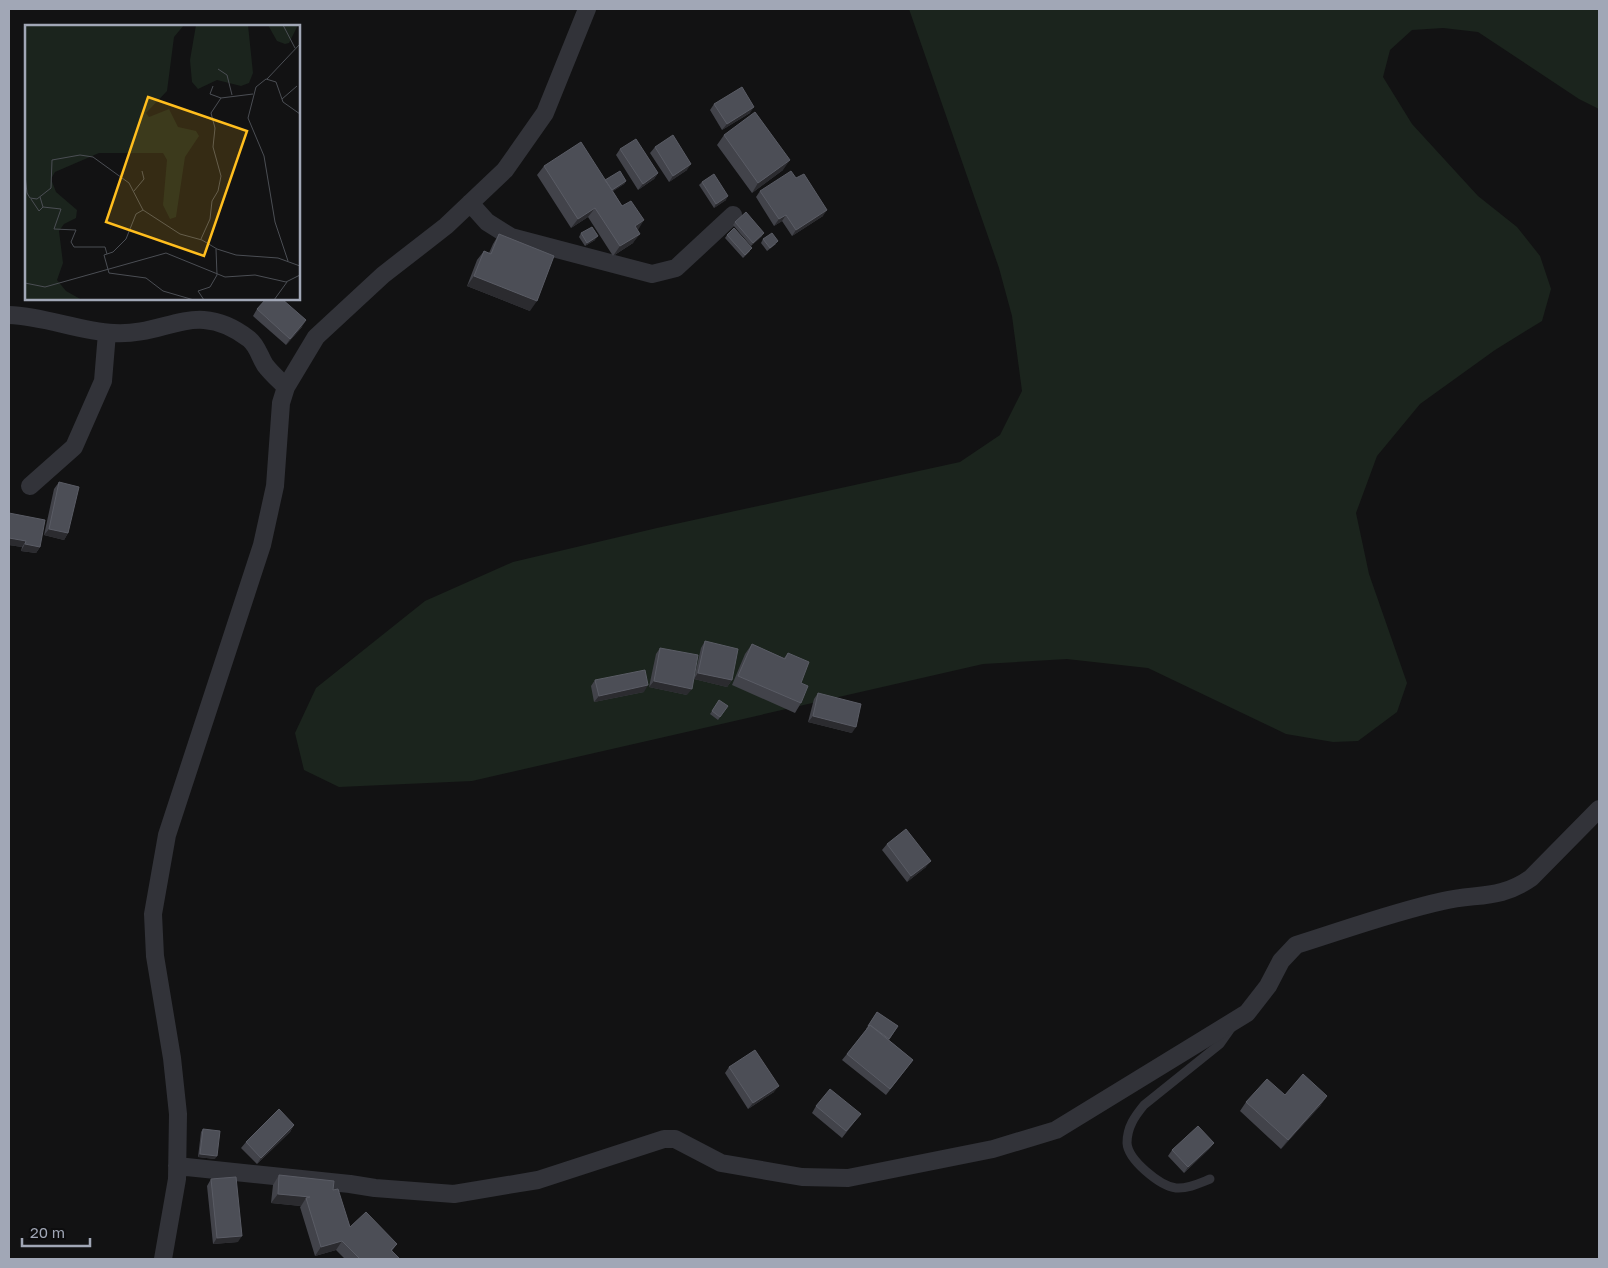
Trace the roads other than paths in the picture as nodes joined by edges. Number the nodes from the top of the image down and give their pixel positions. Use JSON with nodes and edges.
{"nodes":[{"id":1,"x":587,"y":9,"type":"edge"},
{"id":2,"x":470,"y":203,"type":"junction"},
{"id":3,"x":732,"y":215,"type":"dead end"},
{"id":4,"x":9,"y":315,"type":"edge"},
{"id":5,"x":107,"y":333,"type":"junction"},
{"id":6,"x":286,"y":387,"type":"junction"},
{"id":7,"x":30,"y":486,"type":"dead end"},
{"id":8,"x":1599,"y":809,"type":"edge"},
{"id":9,"x":1233,"y":1022,"type":"junction"},
{"id":10,"x":178,"y":1166,"type":"junction"},
{"id":11,"x":1210,"y":1179,"type":"dead end"},
{"id":12,"x":163,"y":1259,"type":"edge"}],
"edges":[{"from":1,"to":2,"type":"street"},
{"from":2,"to":3,"type":"street"},
{"from":2,"to":6,"type":"street"},
{"from":4,"to":5,"type":"street"},
{"from":5,"to":6,"type":"street"},
{"from":5,"to":7,"type":"street"},
{"from":6,"to":10,"type":"street"},
{"from":8,"to":9,"type":"street"},
{"from":9,"to":10,"type":"street"},
{"from":9,"to":11,"type":"lane"},
{"from":10,"to":12,"type":"street"}]}
